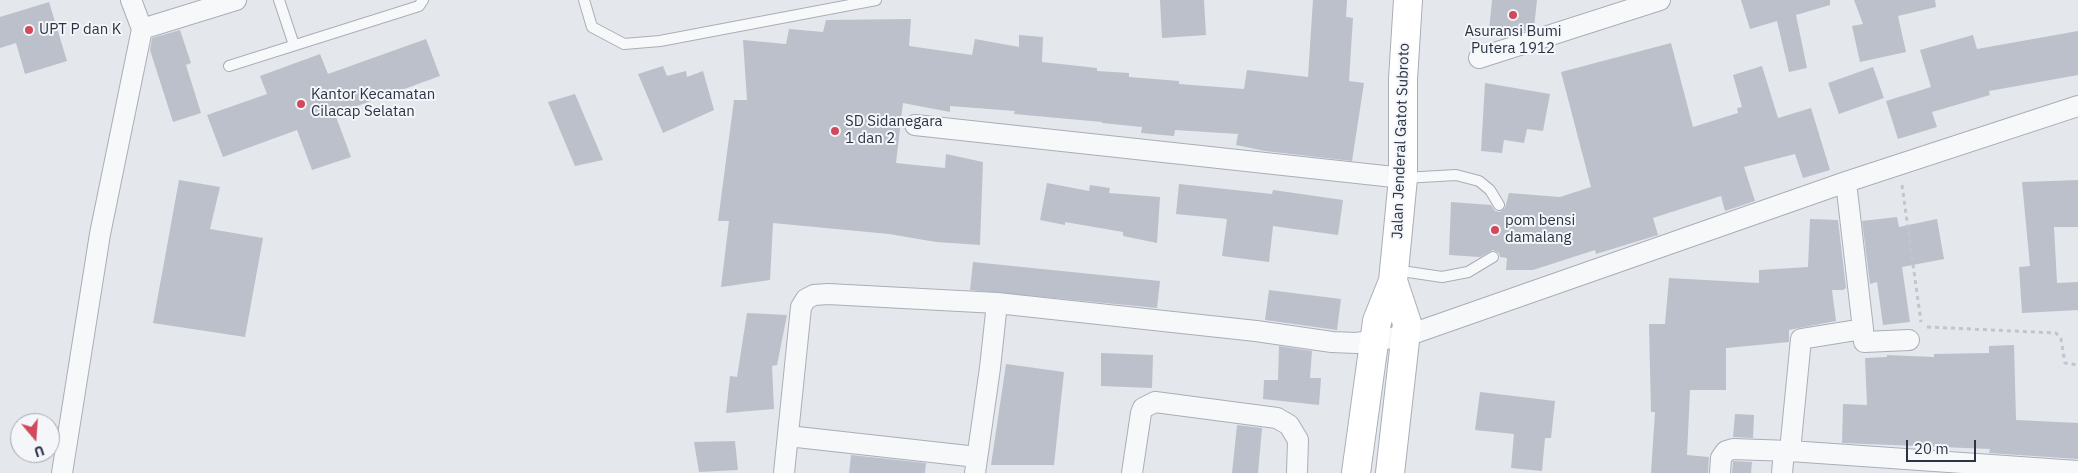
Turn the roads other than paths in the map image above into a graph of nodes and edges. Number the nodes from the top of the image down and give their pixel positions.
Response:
1 (131, 0) edge
2 (236, 0) edge
3 (279, 0) edge
4 (423, 0) edge
5 (584, 0) edge
6 (876, 0) edge
7 (1408, 0) edge
8 (1660, 0) edge
9 (142, 29) junction
10 (294, 45) junction
11 (1479, 58) dead end
12 (229, 66) dead end
13 (2078, 106) edge
14 (915, 125) dead end
15 (1403, 178) junction
16 (1846, 182) junction
17 (1499, 205) dead end
18 (1493, 257) dead end
19 (1394, 276) junction
20 (997, 303) junction
21 (1863, 330) junction
22 (1406, 336) junction
23 (1374, 339) junction
24 (1909, 340) dead end
25 (788, 436) junction
26 (1787, 451) junction
27 (976, 465) edge
28 (2078, 471) edge
29 (62, 473) edge
30 (784, 473) edge
31 (1132, 473) edge
32 (1297, 473) edge
33 (1356, 473) edge
34 (1390, 473) edge
35 (1720, 473) edge
36 (1782, 473) edge

1 - 9 street
2 - 9 street
3 - 10 lane
4 - 10 lane
5 - 6 lane
7 - 15 main road, Jalan Jenderal Gatot Subroto
8 - 11 street
9 - 29 street
10 - 12 lane
13 - 16 street
14 - 15 street
15 - 17 lane
15 - 19 main road, Jalan Jenderal Gatot Subroto
16 - 21 street
16 - 22 street
18 - 19 lane
19 - 22 main road, Jalan Jenderal Gatot Subroto
19 - 23 main road, Jalan Jenderal Gatot Subroto
20 - 23 street
20 - 25 street
20 - 27 street
21 - 24 street
21 - 26 street
22 - 23 street
22 - 34 main road, Jalan Jenderal Gatot Subroto
23 - 33 main road, Jalan Jenderal Gatot Subroto
25 - 27 street
25 - 30 street
26 - 28 street
26 - 35 street
26 - 36 street
31 - 32 street

